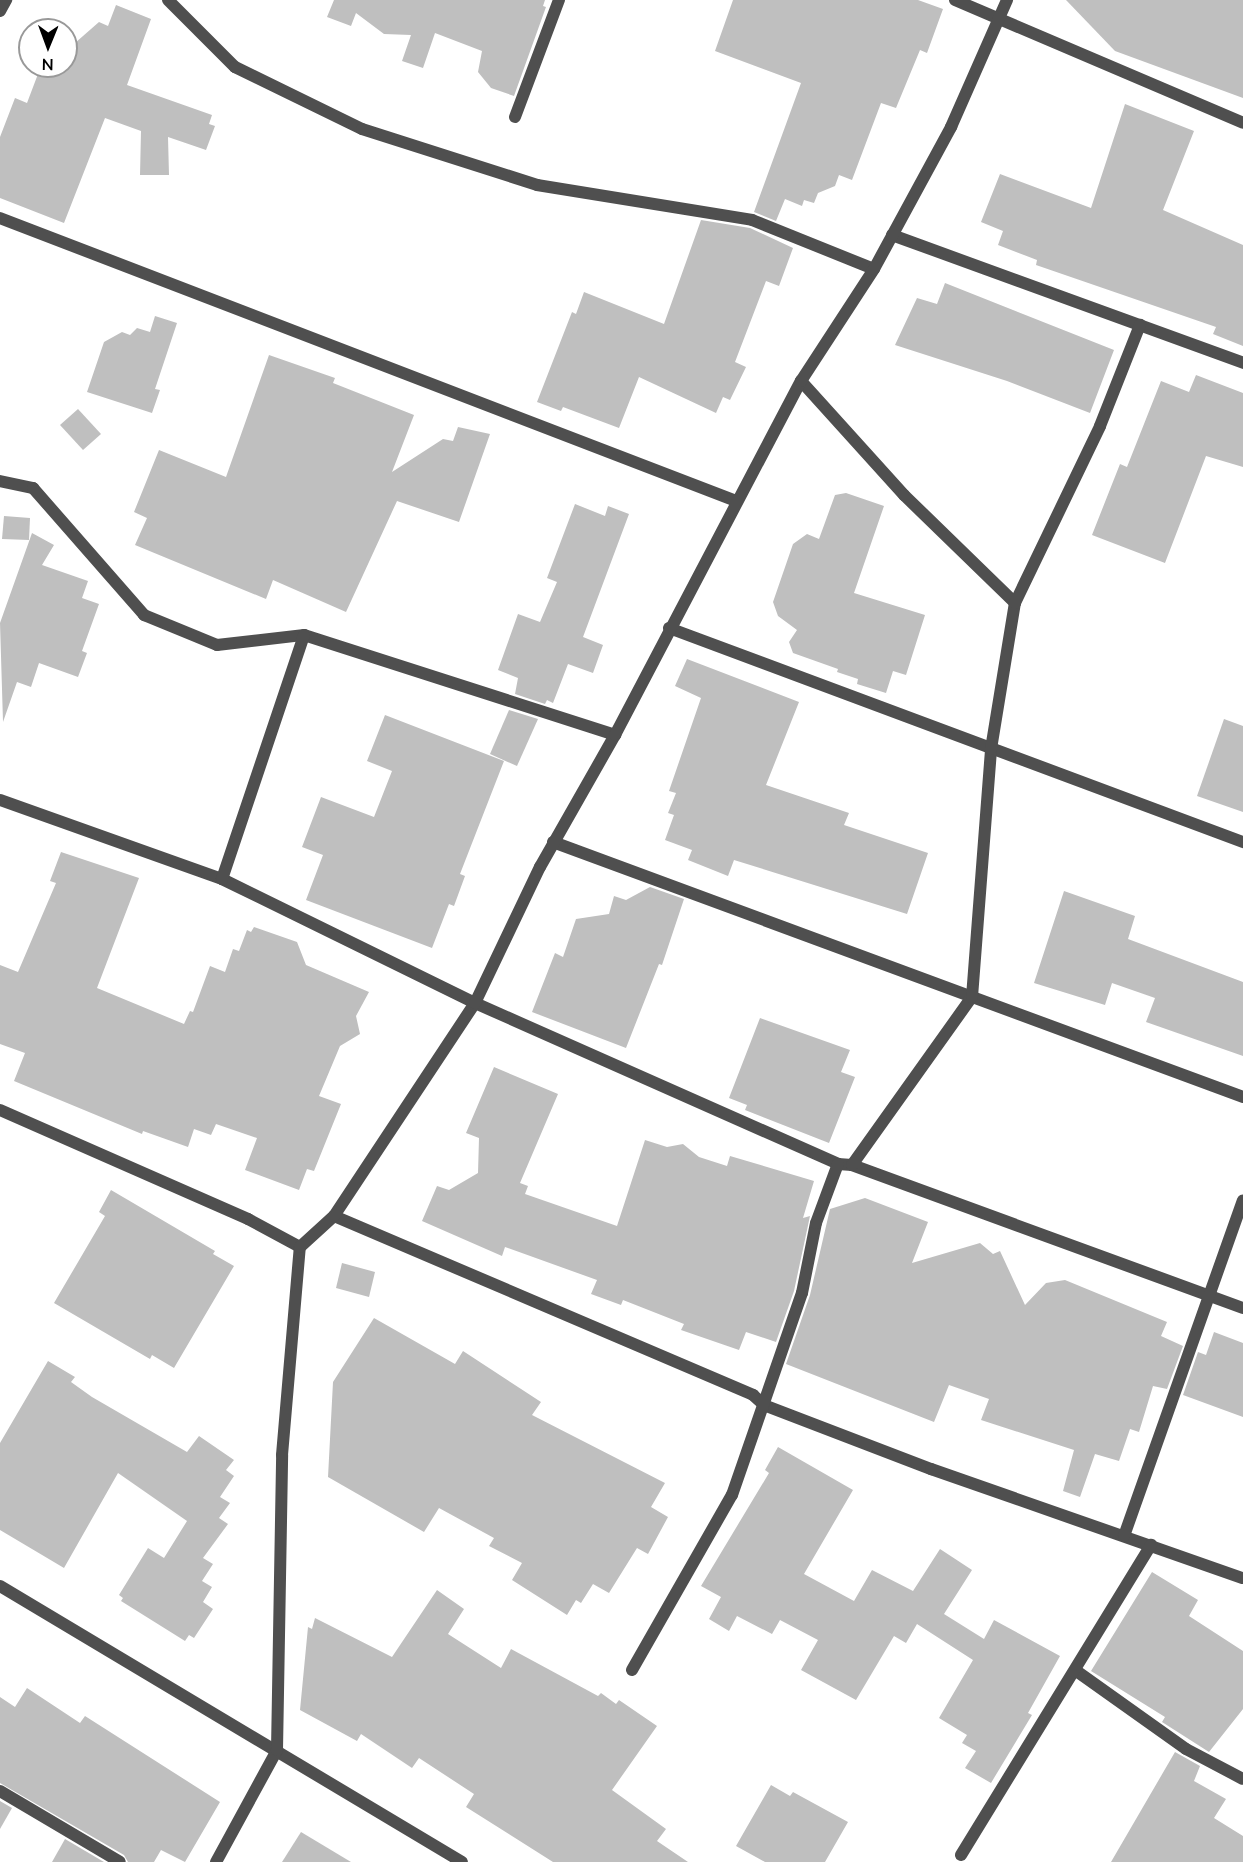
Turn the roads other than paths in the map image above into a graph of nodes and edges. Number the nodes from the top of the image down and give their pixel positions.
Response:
1 (6, 0) edge
2 (168, 0) edge
3 (559, 0) edge
4 (955, 0) edge
5 (1007, 0) edge
6 (0, 11) edge
7 (998, 17) junction
8 (515, 117) dead end
9 (1243, 123) edge
10 (0, 218) edge
11 (892, 235) junction
12 (874, 269) junction
13 (1140, 325) junction
14 (1243, 363) edge
15 (801, 381) junction
16 (0, 481) edge
17 (736, 501) junction
18 (1014, 603) junction
19 (669, 628) junction
20 (304, 635) junction
21 (615, 735) junction
22 (991, 749) junction
23 (0, 800) edge
24 (554, 842) junction
25 (1243, 842) edge
26 (222, 879) junction
27 (972, 997) junction
28 (475, 1003) junction
29 (1243, 1097) edge
30 (0, 1110) edge
31 (838, 1164) junction
32 (852, 1165) junction
33 (1243, 1200) edge
34 (334, 1215) junction
35 (300, 1247) junction
36 (1209, 1295) junction
37 (1243, 1308) edge
38 (764, 1405) junction
39 (1124, 1536) junction
40 (1151, 1545) junction
41 (1243, 1578) edge
42 (0, 1586) edge
43 (632, 1670) dead end
44 (1075, 1670) junction
45 (277, 1750) junction
46 (1243, 1779) edge
47 (0, 1791) edge
48 (961, 1855) dead end
49 (120, 1862) edge
50 (216, 1862) edge
51 (462, 1862) edge

1 - 6 street
2 - 12 street
3 - 8 street
4 - 7 street
5 - 7 street
7 - 9 street
7 - 11 street
10 - 17 street
11 - 12 street
11 - 13 street
12 - 15 street
13 - 14 street
13 - 18 street
15 - 17 street
15 - 18 street
16 - 20 street
17 - 19 street
18 - 22 street
19 - 21 street
19 - 22 street
20 - 21 street
20 - 26 street
21 - 24 street
22 - 25 street
22 - 27 street
23 - 26 street
24 - 27 street
24 - 28 street
26 - 28 street
27 - 29 street
27 - 32 street
28 - 31 street
28 - 34 street
30 - 35 street
31 - 32 street
31 - 38 street
32 - 36 street
33 - 36 street
34 - 35 street
34 - 38 street
35 - 45 street
36 - 37 street
36 - 39 street
38 - 39 street
38 - 43 street
39 - 40 street
40 - 41 street
40 - 44 street
42 - 45 street
44 - 46 street
44 - 48 street
45 - 50 street
45 - 51 street
47 - 49 street

